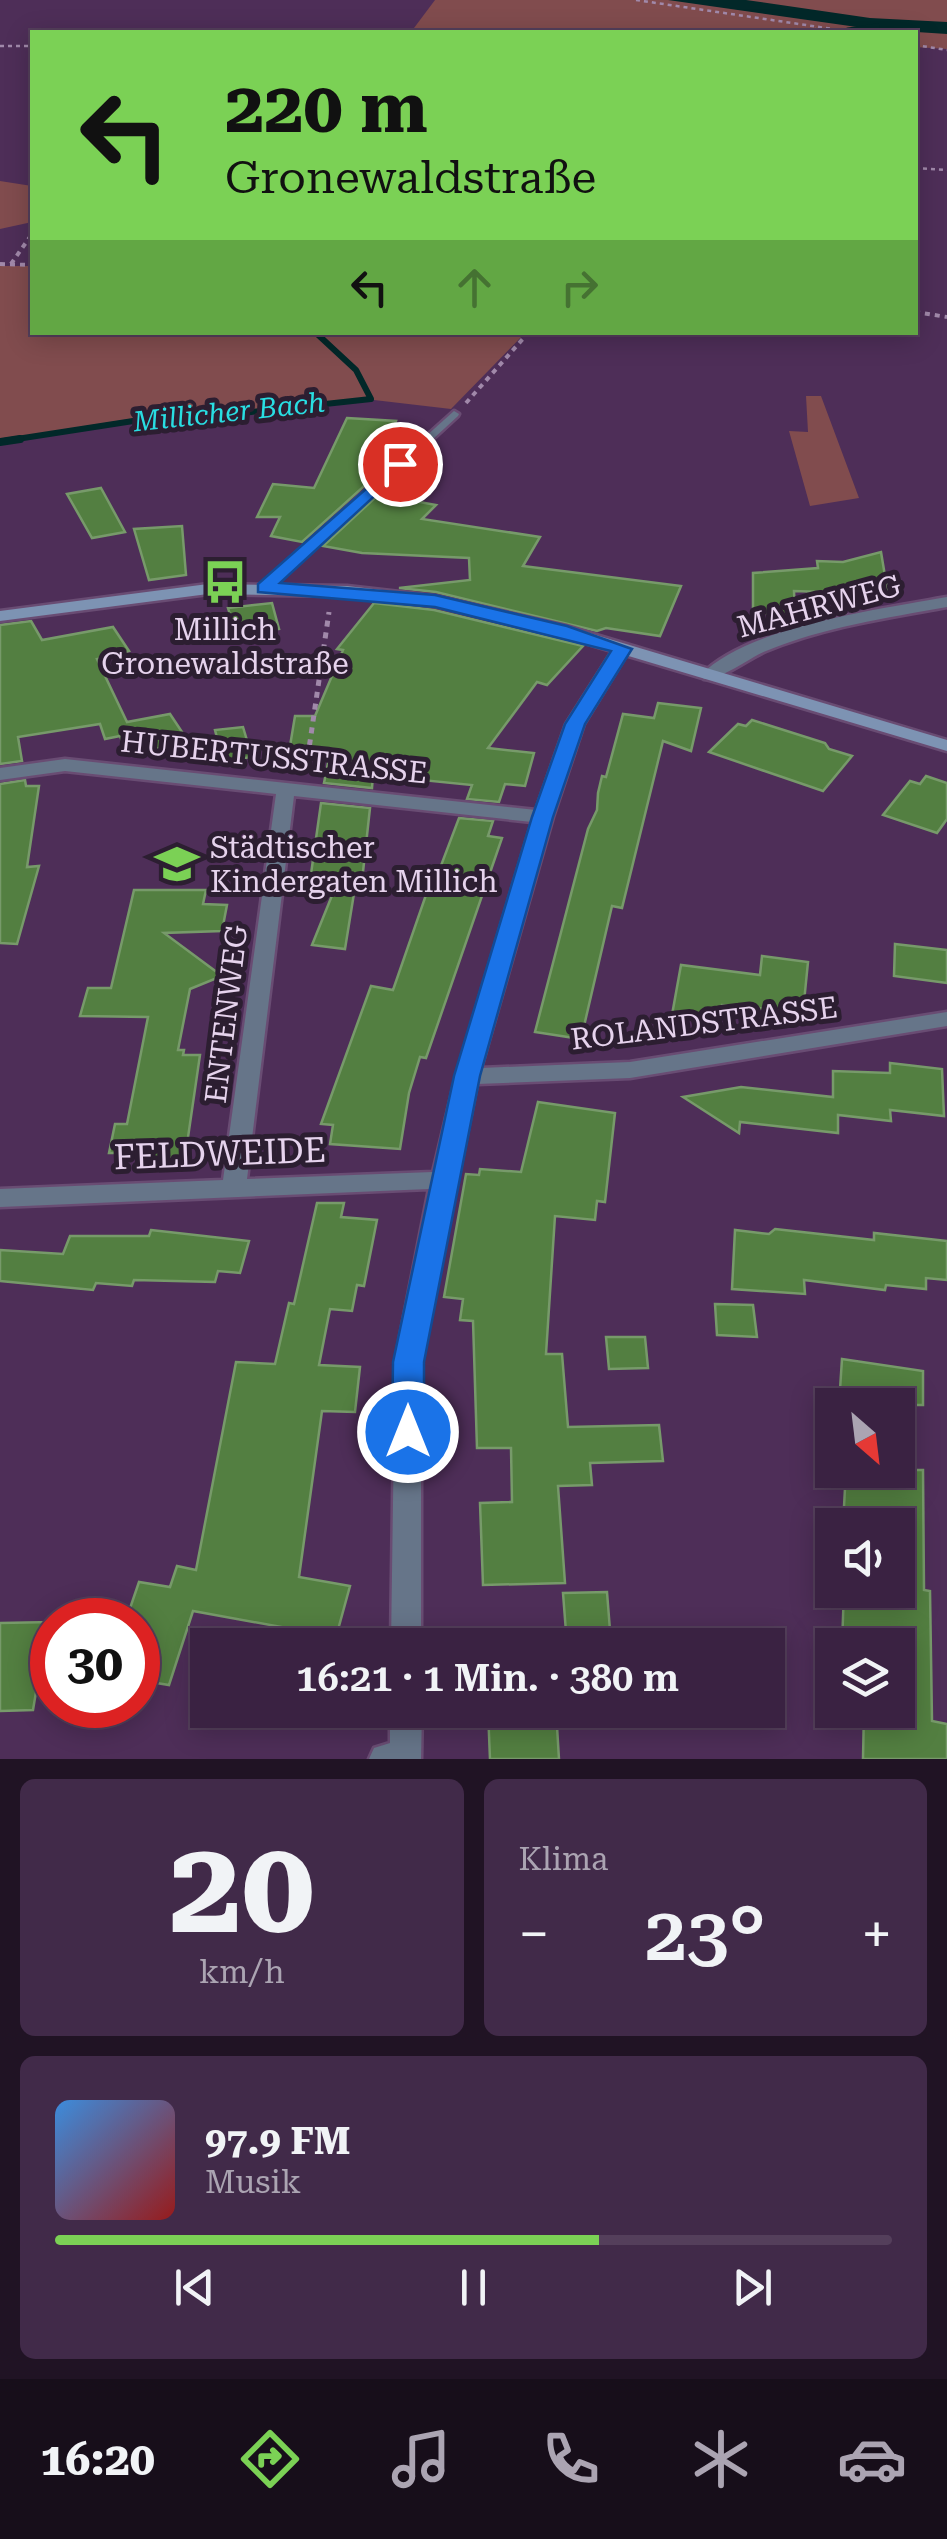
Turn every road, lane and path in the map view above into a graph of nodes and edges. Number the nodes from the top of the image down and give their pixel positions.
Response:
1 (636, 0) edge
2 (826, 27) junction
3 (809, 30) edge
4 (839, 30) edge
5 (918, 45) edge
6 (0, 46) edge
7 (30, 46) edge
8 (947, 50) edge
9 (918, 168) edge
10 (947, 170) edge
11 (30, 237) edge
12 (0, 264) edge
13 (11, 264) junction
14 (30, 264) edge
15 (918, 312) edge
16 (947, 317) edge
17 (526, 335) edge
18 (454, 414) joint
19 (264, 588) junction
20 (332, 591) junction
21 (947, 602) edge
22 (0, 616) edge
23 (622, 649) junction
24 (710, 675) junction
25 (947, 746) edge
26 (0, 774) edge
27 (295, 788) junction
28 (542, 817) junction
29 (947, 1019) edge
30 (467, 1076) junction
31 (443, 1180) junction
32 (234, 1188) junction
33 (0, 1198) edge
34 (406, 1628) edge
35 (406, 1728) edge
36 (385, 1759) edge
37 (405, 1759) edge

1 - 2 path
2 - 3 path
2 - 4 path
5 - 8 path
6 - 7 path
9 - 10 path
11 - 13 path
12 - 13 path
13 - 14 path
15 - 16 path
17 - 18 path
18 - 19 lane
19 - 20 main road
19 - 22 main road
20 - 23 main road
20 - 27 path
21 - 24 street, MAHRWEG
23 - 24 main road
23 - 28 street
24 - 25 main road
26 - 27 street, HUBERTUSSTRASSE
27 - 28 street, HUBERTUSSTRASSE
27 - 32 street, ENTENWEG
28 - 30 street
29 - 30 street, ROLANDSTRASSE
30 - 31 street
31 - 32 street, FELDWEIDE
31 - 34 street
32 - 33 street, FELDWEIDE
35 - 37 street
36 - 37 street

